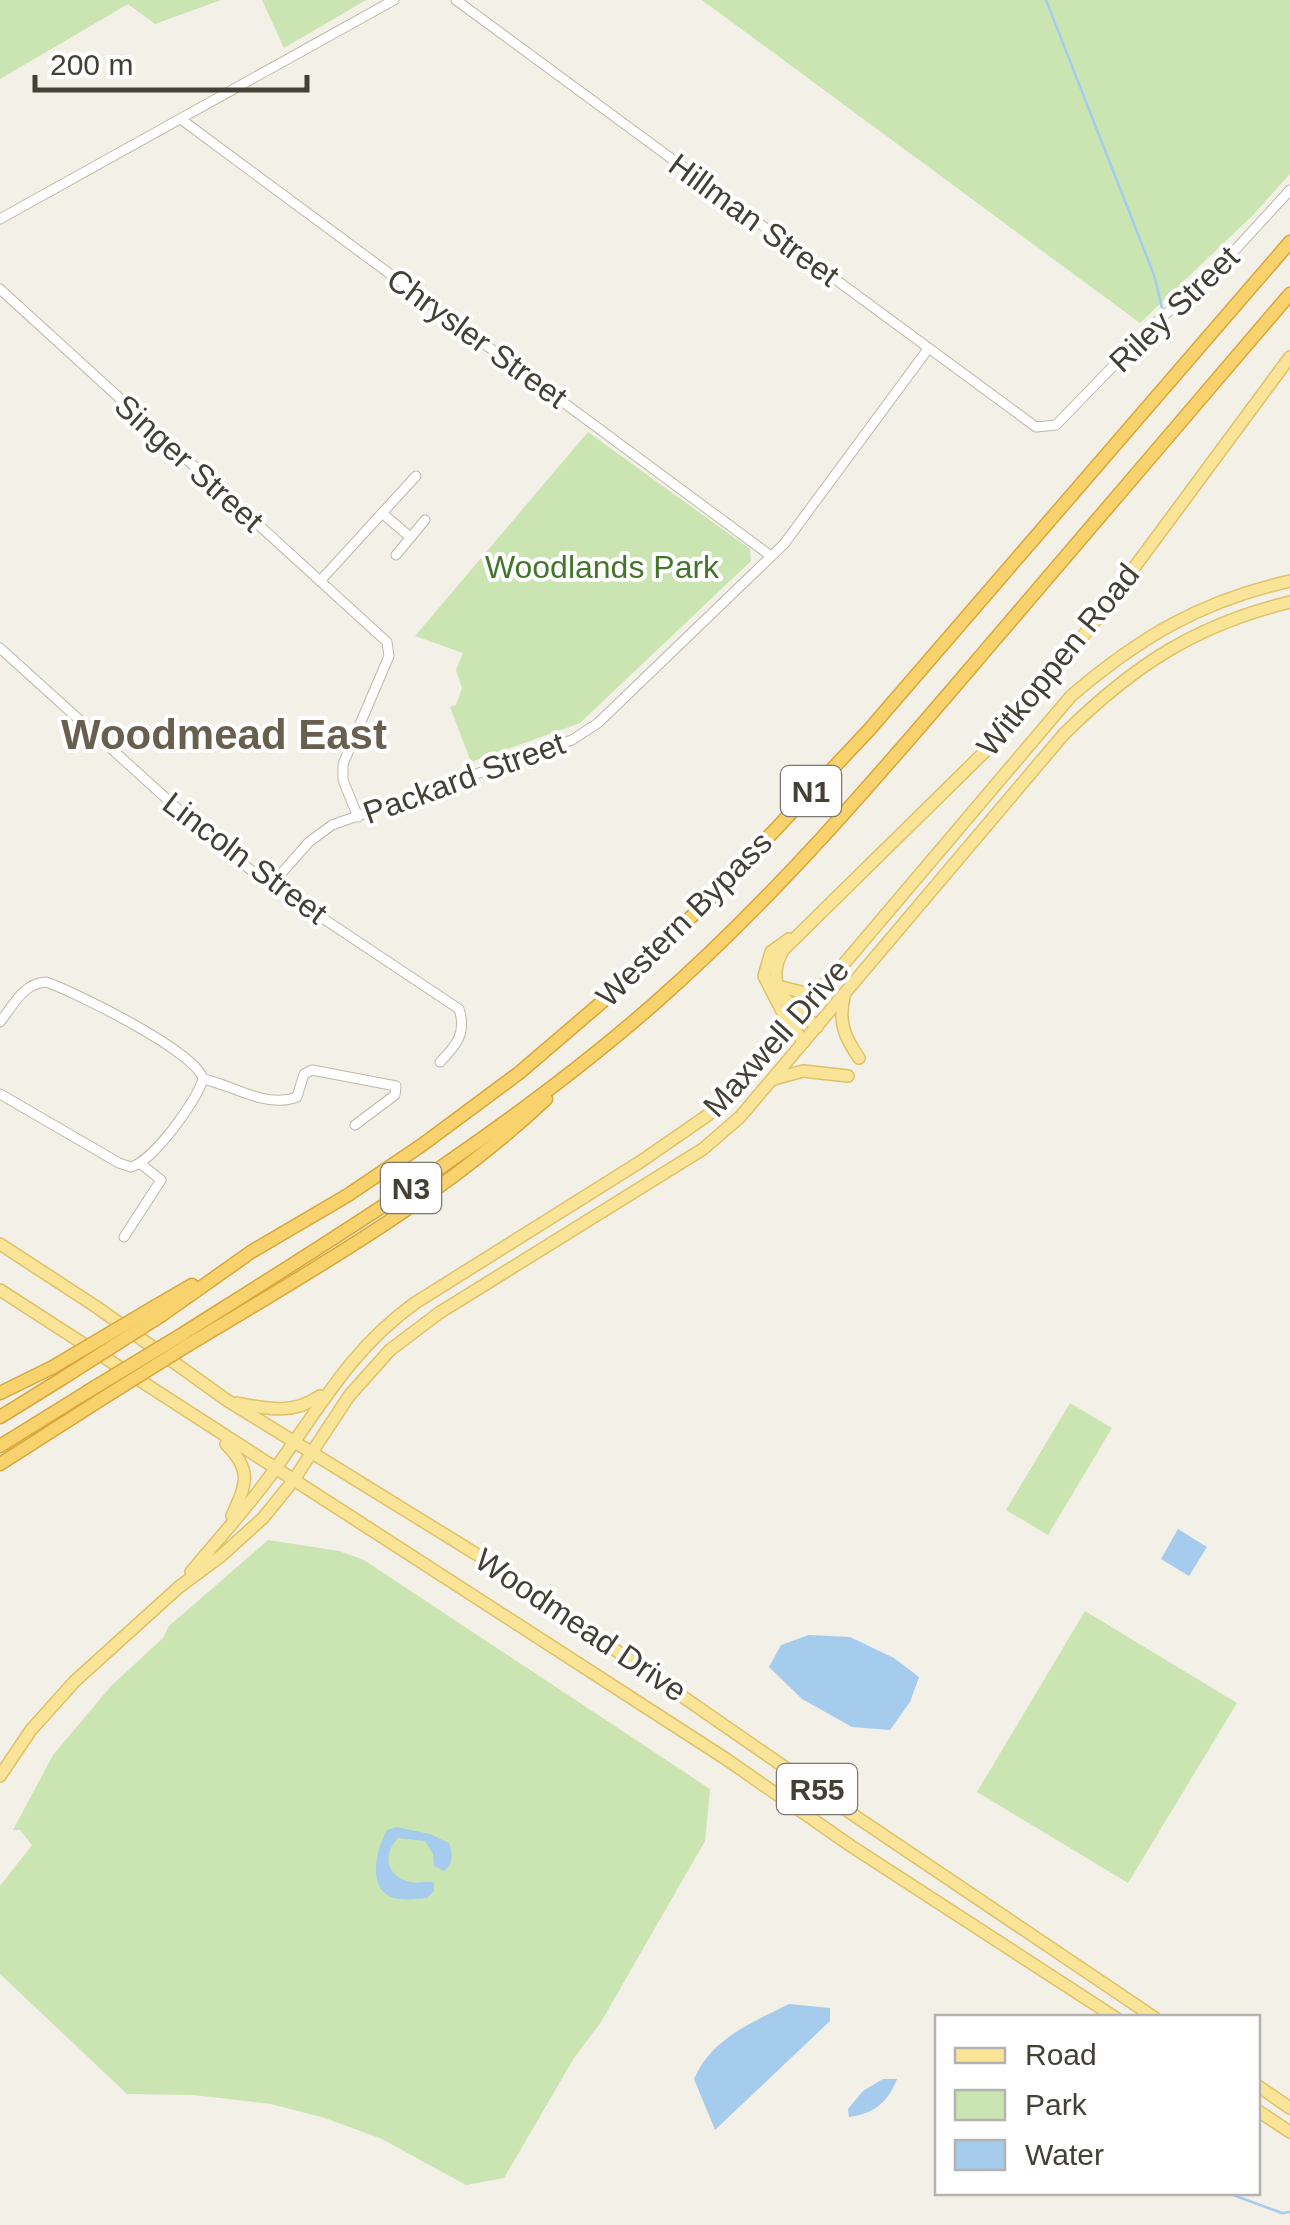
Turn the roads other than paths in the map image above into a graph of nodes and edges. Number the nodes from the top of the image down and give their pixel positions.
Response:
1 (394, 0) edge
2 (456, 0) edge
3 (182, 120) junction
4 (1290, 190) edge
5 (0, 219) edge
6 (1290, 242) edge
7 (0, 289) edge
8 (1290, 294) edge
9 (928, 349) junction
10 (1290, 357) edge
11 (1056, 425) joint
12 (416, 476) dead end
13 (382, 513) junction
14 (425, 520) dead end
15 (410, 538) junction
16 (396, 555) dead end
17 (772, 556) junction
18 (1290, 581) edge
19 (320, 582) junction
20 (1290, 602) edge
21 (0, 648) edge
22 (983, 798) junction
23 (999, 812) junction
24 (358, 817) junction
25 (271, 885) junction
26 (796, 936) junction
27 (832, 978) junction
28 (777, 986) junction
29 (845, 993) junction
30 (803, 1014) junction
31 (0, 1022) edge
32 (791, 1027) junction
33 (818, 1027) junction
34 (804, 1042) junction
35 (592, 1056) joint
36 (859, 1058) dead end
37 (440, 1062) dead end
38 (848, 1076) dead end
39 (204, 1079) junction
40 (773, 1079) junction
41 (0, 1094) edge
42 (355, 1125) dead end
43 (138, 1165) junction
44 (124, 1237) dead end
45 (0, 1244) edge
46 (0, 1290) edge
47 (58, 1372) junction
48 (337, 1376) junction
49 (0, 1393) edge
50 (92, 1397) junction
51 (228, 1401) junction
52 (0, 1417) edge
53 (208, 1426) junction
54 (294, 1440) junction
55 (0, 1446) edge
56 (313, 1452) junction
57 (0, 1464) edge
58 (276, 1469) junction
59 (293, 1481) junction
60 (226, 1529) junction
61 (179, 1587) junction
62 (0, 1776) edge
63 (1111, 2015) edge
64 (1151, 2015) edge
65 (1260, 2087) edge
66 (1290, 2108) edge
67 (1260, 2111) edge
68 (1290, 2132) edge

1 - 3 street
2 - 9 street, Hillman Street
3 - 5 street
3 - 17 street, Chrysler Street
4 - 11 street, Riley Street
6 - 47 highway, Western Bypass / N1, bridge
7 - 19 street, Singer Street
8 - 35 highway, Western Bypass / N1
9 - 11 street, Hillman Street
9 - 17 street, Packard Street
10 - 26 main road, Witkoppen Road
12 - 13 street
13 - 15 street
13 - 19 street
14 - 15 street
15 - 16 street
17 - 24 street, Packard Street
18 - 22 main road, Maxwell Drive
19 - 24 street, Singer Street
20 - 23 main road, Maxwell Drive
21 - 25 street, Lincoln Street
22 - 23 main road
22 - 27 main road, Maxwell Drive
23 - 29 main road, Maxwell Drive
24 - 25 street, Packard Street
25 - 37 street, Lincoln Street
26 - 28 main road, Witkoppen Road
26 - 32 main road, Witkoppen Road
27 - 28 main road
27 - 30 main road, Maxwell Drive
28 - 30 main road
29 - 33 main road, Maxwell Drive
29 - 36 main road
30 - 32 main road, Maxwell Drive
30 - 33 main road
31 - 39 street
32 - 34 main road, Witkoppen Road
32 - 48 main road, Maxwell Drive
33 - 34 main road, Maxwell Drive
34 - 40 main road, Maxwell Drive
35 - 50 highway, Western Bypass / N3, bridge
38 - 40 main road
39 - 42 street
39 - 43 street
40 - 56 main road, Maxwell Drive
41 - 43 street
43 - 44 street
45 - 51 main road, Woodmead Drive / R55
46 - 53 main road, Woodmead Drive / R55
47 - 49 highway
47 - 52 highway, Western Bypass
48 - 51 main road
48 - 54 main road, Maxwell Drive
50 - 55 highway, Western Bypass / N3
50 - 57 highway
51 - 54 main road, Woodmead Drive / R55
53 - 58 main road, Woodmead Drive / R55
53 - 60 main road
54 - 56 main road, Woodmead Drive / R55
54 - 58 main road, Maxwell Drive
56 - 59 main road, Maxwell Drive
56 - 64 main road, Woodmead Drive / R55
58 - 59 main road, Woodmead Drive / R55
58 - 60 main road, Maxwell Drive
59 - 61 main road, Maxwell Drive
59 - 63 main road, Woodmead Drive / R55
60 - 61 main road, Maxwell Drive
61 - 62 main road, Maxwell Drive
65 - 66 main road
67 - 68 main road

